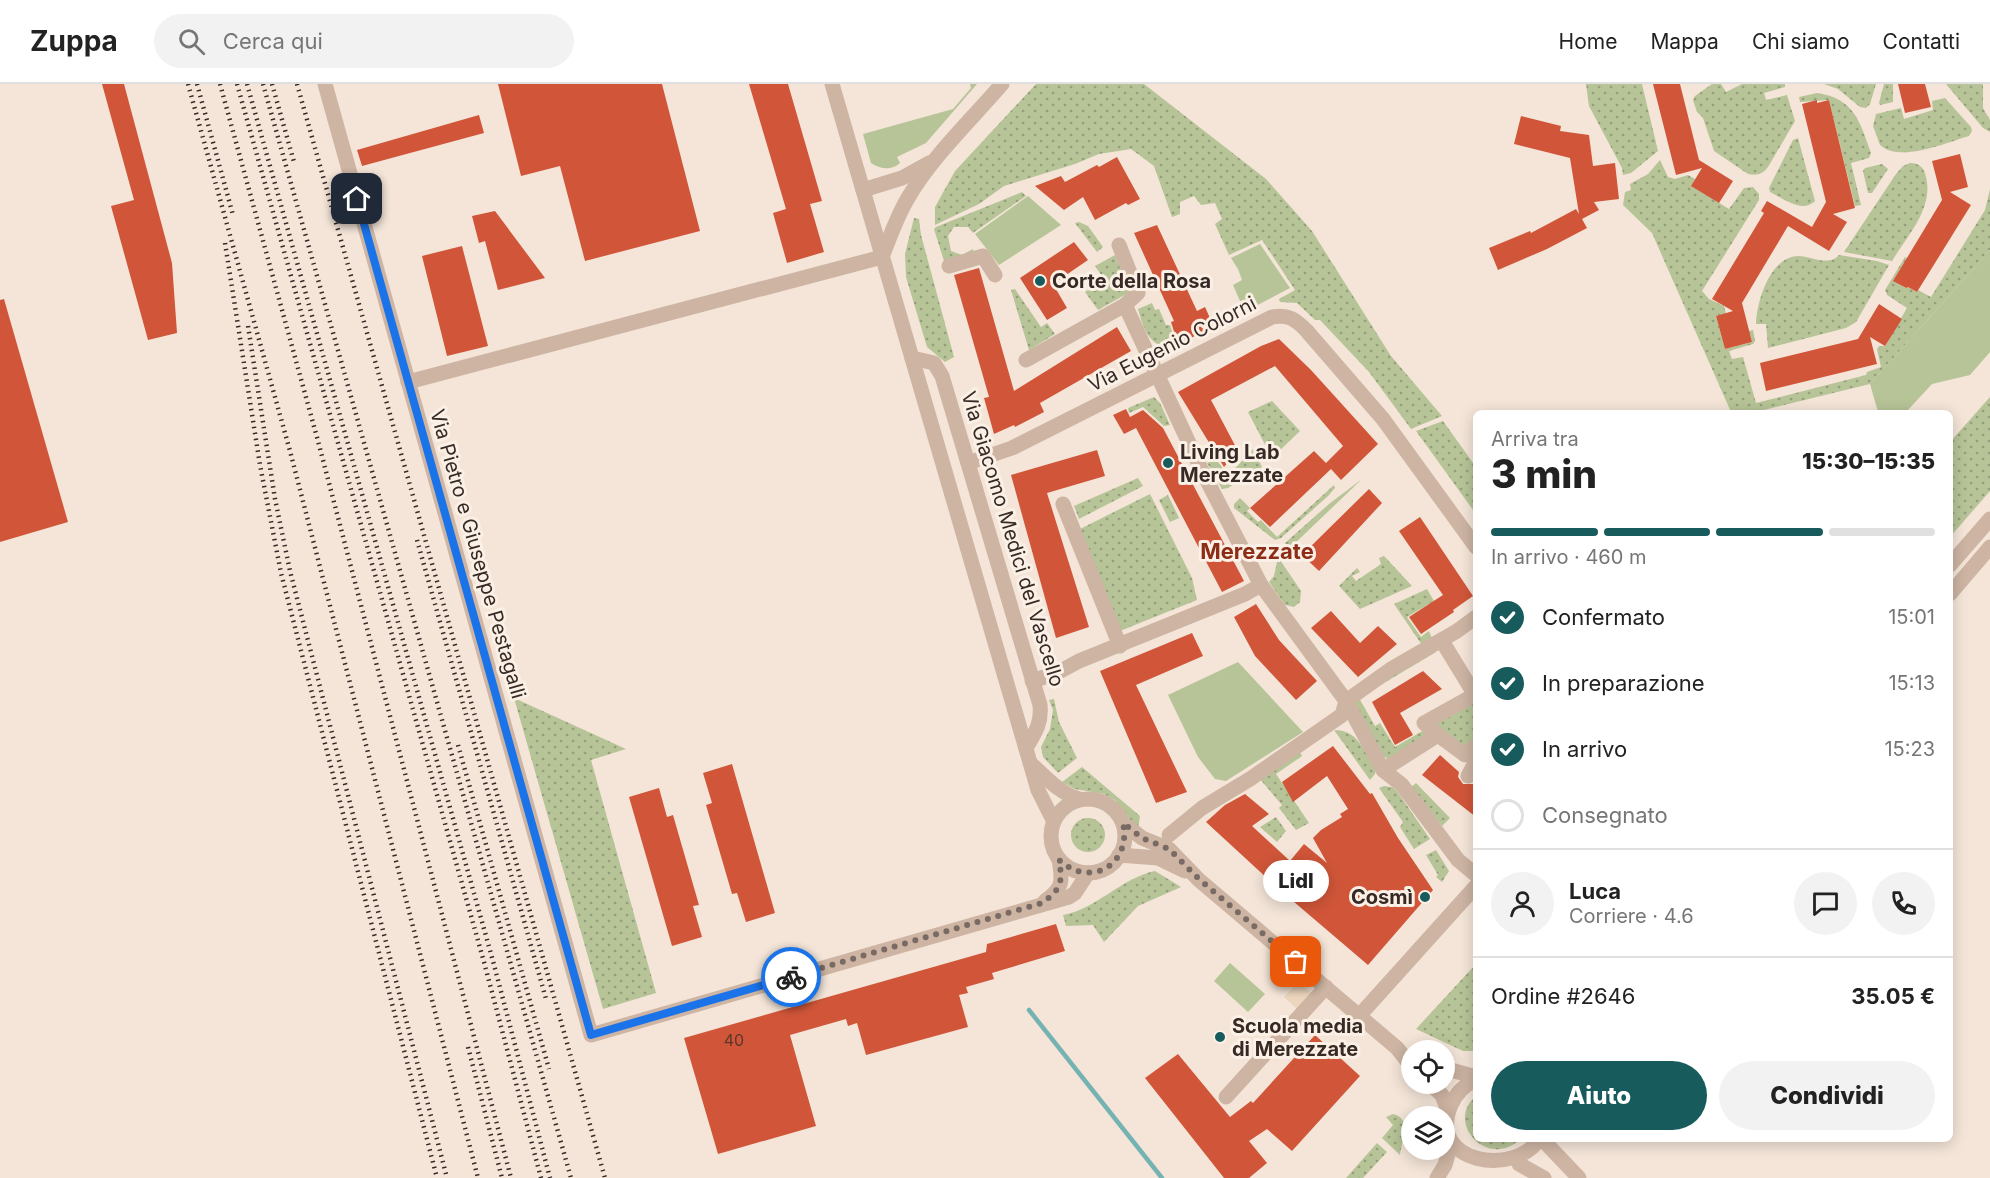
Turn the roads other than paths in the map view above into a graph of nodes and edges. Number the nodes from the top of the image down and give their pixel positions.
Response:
1 (325, 84) edge
2 (832, 84) edge
3 (1002, 84) edge
4 (937, 158) junction
5 (863, 190) junction
6 (1119, 245) dead end
7 (882, 257) junction
8 (949, 266) dead end
9 (995, 275) dead end
10 (1125, 305) junction
11 (912, 358) junction
12 (1026, 360) dead end
13 (1158, 374) junction
14 (408, 382) junction
15 (968, 463) junction
16 (1063, 504) dead end
17 (1990, 519) edge
18 (1473, 543) edge
19 (1990, 547) edge
20 (1953, 562) edge
21 (1261, 585) junction
22 (1953, 590) edge
23 (1473, 619) edge
24 (1442, 640) junction
25 (1120, 646) junction
26 (1032, 681) junction
27 (1473, 691) edge
28 (1473, 695) edge
29 (1346, 701) junction
30 (1438, 735) junction
31 (1028, 755) junction
32 (1473, 756) edge
33 (1383, 770) junction
34 (1468, 776) dead end
35 (1079, 799) junction
36 (1053, 820) junction
37 (1123, 823) junction
38 (1169, 835) dead end
39 (1119, 855) junction
40 (1059, 860) junction
41 (1473, 872) edge
42 (1088, 873) junction
43 (1199, 879) junction
44 (1473, 889) edge
45 (1042, 903) junction
46 (1326, 987) junction
47 (1359, 1016) junction
48 (1397, 1048) junction
49 (1401, 1050) edge
50 (1401, 1053) edge
51 (1455, 1071) edge
52 (1473, 1077) edge
53 (1473, 1081) edge
54 (1226, 1097) dead end
55 (1451, 1106) edge
56 (1538, 1142) edge
57 (1544, 1142) edge
58 (1455, 1150) edge
59 (1446, 1160) edge
60 (1519, 1164) junction
61 (1437, 1178) edge
62 (1544, 1178) edge
63 (1579, 1178) edge

1 - 14 street, Via Pietro e Giuseppe Pestagalli
2 - 5 street
3 - 4 street
4 - 5 street
4 - 7 street
5 - 7 street
6 - 10 street
7 - 11 street
7 - 14 street
8 - 9 street
10 - 12 street
10 - 13 street
11 - 15 street, Via Giacomo Medici del Vascello
11 - 31 street
13 - 15 street, Via Eugenio Colorni
13 - 18 street, Via Eugenio Colorni
13 - 21 street
14 - 45 street, Via Pietro e Giuseppe Pestagalli
15 - 26 street, Via Giacomo Medici del Vascello
16 - 25 street
17 - 20 street
19 - 22 street
21 - 25 street
21 - 29 street
23 - 24 street
24 - 27 street
24 - 29 street
25 - 26 street
26 - 31 street, Via Giacomo Medici del Vascello
28 - 30 street
29 - 33 street
29 - 38 street
30 - 32 street
30 - 33 street
31 - 35 street
31 - 36 street
32 - 34 street
33 - 41 street
35 - 36 street
35 - 37 street
36 - 40 street
37 - 39 street
37 - 43 street
39 - 42 street
39 - 43 street
40 - 42 street
40 - 45 street
42 - 45 street
43 - 46 street
44 - 47 street
46 - 47 street
46 - 54 street
47 - 48 street
48 - 49 street
48 - 50 street
51 - 52 street
53 - 55 street
56 - 60 street
57 - 63 street
58 - 60 street
59 - 61 street
60 - 62 street

